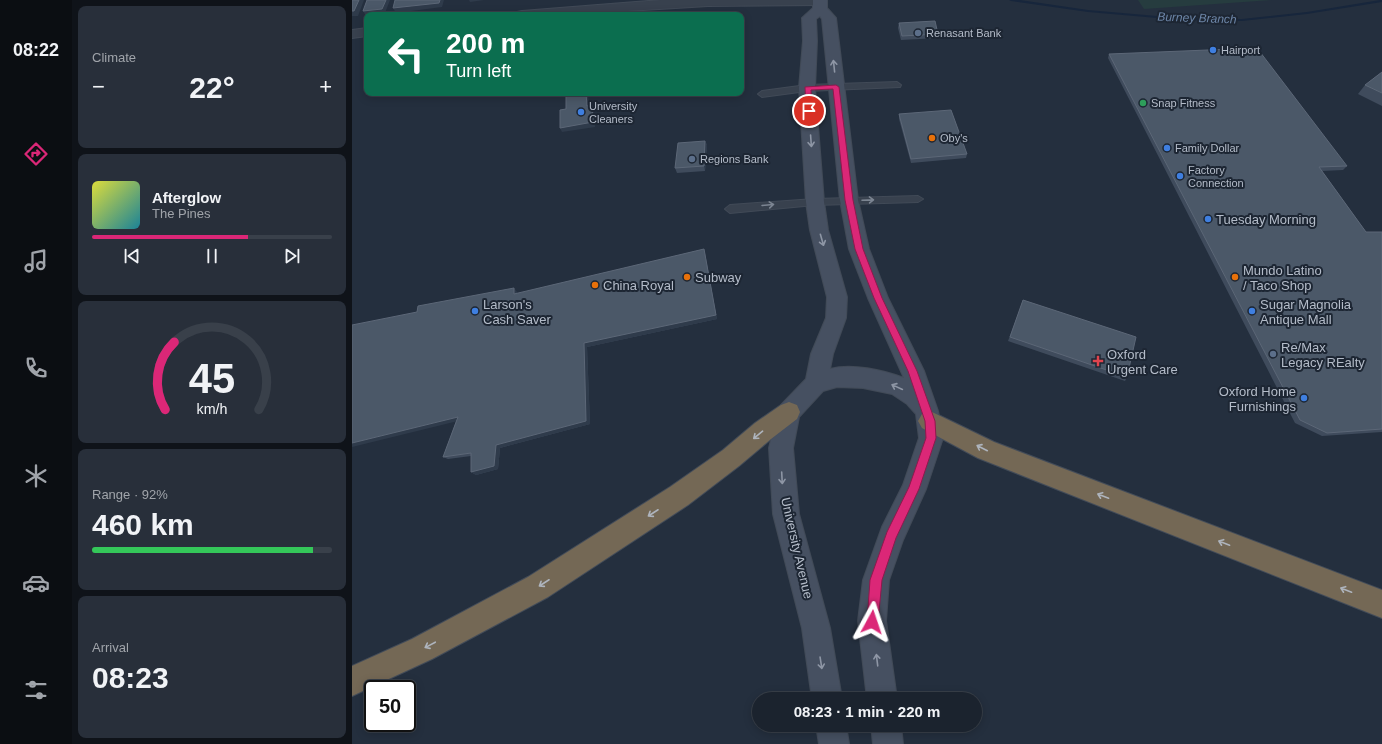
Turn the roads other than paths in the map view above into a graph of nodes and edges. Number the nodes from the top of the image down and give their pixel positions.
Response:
1 (820, 4) edge
2 (549, 12) edge
3 (364, 32) edge
4 (352, 34) edge
5 (896, 84) dead end
6 (836, 87) junction
7 (808, 88) junction
8 (762, 94) dead end
9 (918, 198) dead end
10 (849, 200) junction
11 (815, 202) junction
12 (730, 208) dead end
13 (816, 383) junction
14 (789, 412) junction
15 (929, 416) junction
16 (1382, 604) edge
17 (352, 681) edge
18 (826, 692) edge
19 (881, 692) edge
20 (832, 732) edge
21 (887, 732) edge
22 (834, 744) edge
23 (888, 744) edge

1 - 2 street
6 -> 1 main road
1 - 7 main road
3 - 4 street
5 - 6 lane
6 - 7 lane
6 - 10 main road
7 - 8 lane
7 -> 11 main road
10 -> 9 lane
10 - 11 lane
10 - 15 main road
12 -> 11 lane
11 -> 13 main road
13 - 14 main road
15 -> 13 main road
14 -> 17 highway
14 -> 18 main road, University Avenue
16 -> 15 highway
19 -> 15 main road
20 - 22 main road
21 - 23 main road

